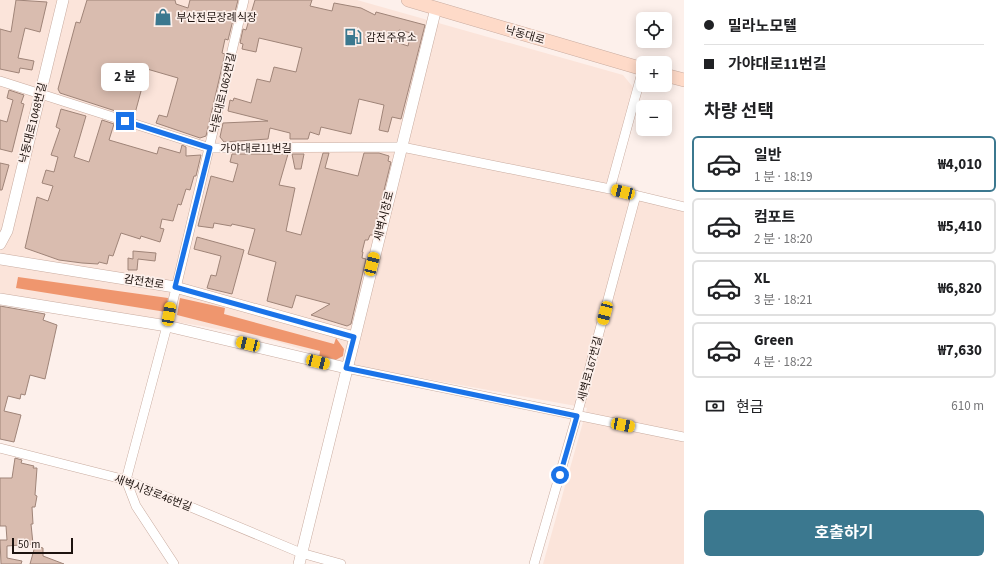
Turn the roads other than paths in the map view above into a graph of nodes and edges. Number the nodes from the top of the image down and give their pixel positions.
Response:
1 (63, 0) edge
2 (244, 0) edge
3 (408, 0) edge
4 (436, 8) junction
5 (636, 67) edge
6 (672, 77) edge
7 (684, 80) edge
8 (0, 81) edge
9 (637, 92) edge
10 (40, 94) junction
11 (402, 147) junction
12 (210, 148) junction
13 (610, 189) junction
14 (636, 196) junction
15 (684, 207) edge
16 (0, 244) edge
17 (0, 259) edge
18 (175, 287) junction
19 (0, 299) edge
20 (167, 326) junction
21 (354, 337) junction
22 (346, 368) junction
23 (577, 416) junction
24 (684, 437) edge
25 (0, 448) edge
26 (126, 480) junction
27 (301, 553) junction
28 (174, 564) edge
29 (298, 564) edge
30 (341, 564) edge
31 (534, 564) edge

1 - 10 street, 낙동대로1048번길
2 - 12 street, 낙동대로1062번길
3 - 4 main road, 낙동대로
4 - 5 main road, 낙동대로
4 - 11 street, 새벽시장로
6 - 7 main road
8 - 10 street, 가야대로11번길
9 - 13 street
10 - 12 street, 가야대로11번길
10 - 16 street, 낙동대로1048번길
11 - 12 street, 가야대로11번길
11 - 13 street, 가야대로11번길
11 - 21 street, 새벽시장로
12 - 18 street, 낙동대로1062번길
13 - 14 street, 가야대로11번길
14 - 15 street, 가야대로11번길
14 - 23 street, 새벽로167번길
17 - 18 street, 감전천로
18 - 20 street, 낙동대로1062번길
18 - 21 street, 감전천로
19 - 20 street
20 - 22 street
20 - 26 street, 낙동대로1062번길
21 - 22 street, 새벽시장로
22 - 23 street
22 - 27 street, 새벽시장로
23 - 24 street
23 - 31 street, 새벽로167번길
25 - 26 street, 새벽시장로46번길
26 - 27 street, 새벽시장로46번길
26 - 28 street
27 - 29 street, 새벽시장로
27 - 30 street, 새벽시장로46번길

